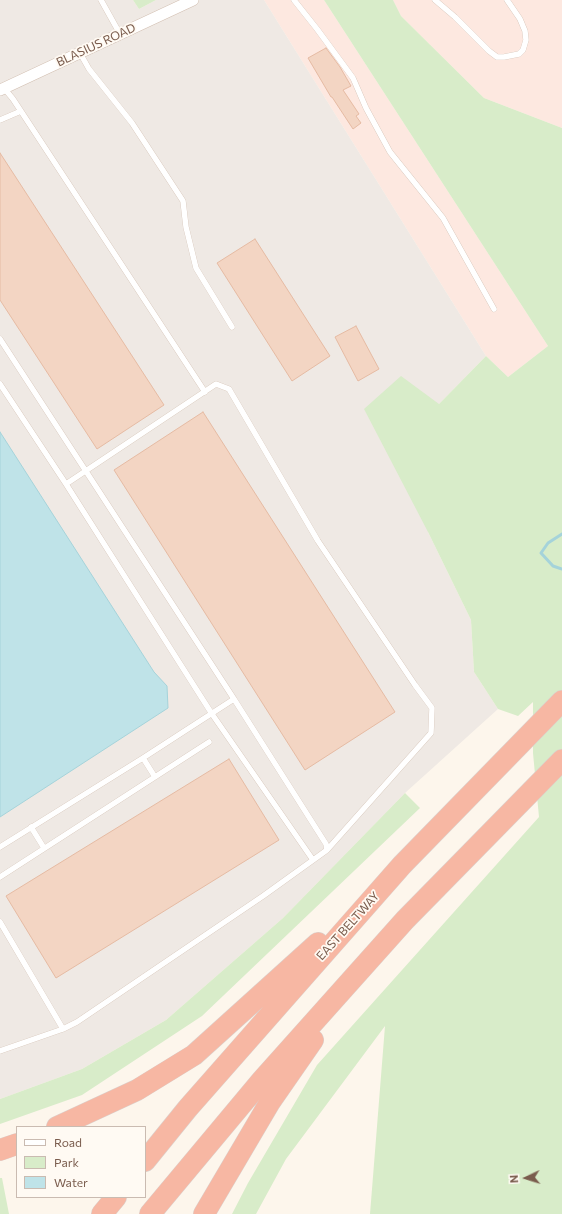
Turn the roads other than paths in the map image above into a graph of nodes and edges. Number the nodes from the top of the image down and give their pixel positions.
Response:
1 (101, 0) edge
2 (193, 0) edge
3 (294, 0) edge
4 (435, 0) edge
5 (507, 0) edge
6 (120, 34) junction
7 (80, 53) junction
8 (2, 89) edge
9 (21, 111) junction
10 (0, 120) edge
11 (494, 310) dead end
12 (232, 327) dead end
13 (0, 339) edge
14 (0, 384) edge
15 (205, 392) junction
16 (86, 470) junction
17 (66, 484) junction
18 (234, 699) junction
19 (562, 701) edge
20 (212, 714) junction
21 (209, 742) dead end
22 (143, 758) junction
23 (562, 760) edge
24 (155, 777) junction
25 (31, 827) junction
26 (0, 847) edge
27 (44, 848) junction
28 (327, 850) junction
29 (313, 860) junction
30 (402, 865) junction
31 (0, 877) edge
32 (0, 922) edge
33 (363, 967) junction
34 (63, 1029) junction
35 (0, 1051) edge
36 (59, 1126) edge
37 (16, 1144) edge
38 (0, 1150) edge
39 (146, 1160) edge
40 (115, 1198) edge
41 (102, 1214) edge
42 (150, 1214) edge
43 (204, 1214) edge

1 - 6 lane
2 - 6 street, BLASIUS ROAD
3 - 11 lane
4 - 5 lane
6 - 7 street, BLASIUS ROAD
7 - 8 street, BLASIUS ROAD
7 - 12 lane
8 - 9 lane
9 - 10 lane
9 - 15 lane
13 - 16 lane
14 - 17 lane
15 - 16 lane
15 - 28 lane
16 - 17 lane
16 - 18 lane
17 - 20 lane
18 - 20 lane
18 - 28 lane
19 - 30 highway, EAST BELTWAY
20 - 22 lane
20 - 29 lane
21 - 24 lane
22 - 24 lane
22 - 25 lane
23 - 33 highway
24 - 27 lane
25 - 26 lane
25 - 27 lane
27 - 31 lane
28 - 29 lane
29 - 34 lane
30 - 36 highway
30 - 39 highway, EAST BELTWAY
32 - 34 lane
33 - 42 highway
33 - 43 highway
34 - 35 lane
37 - 38 highway
40 - 41 highway

